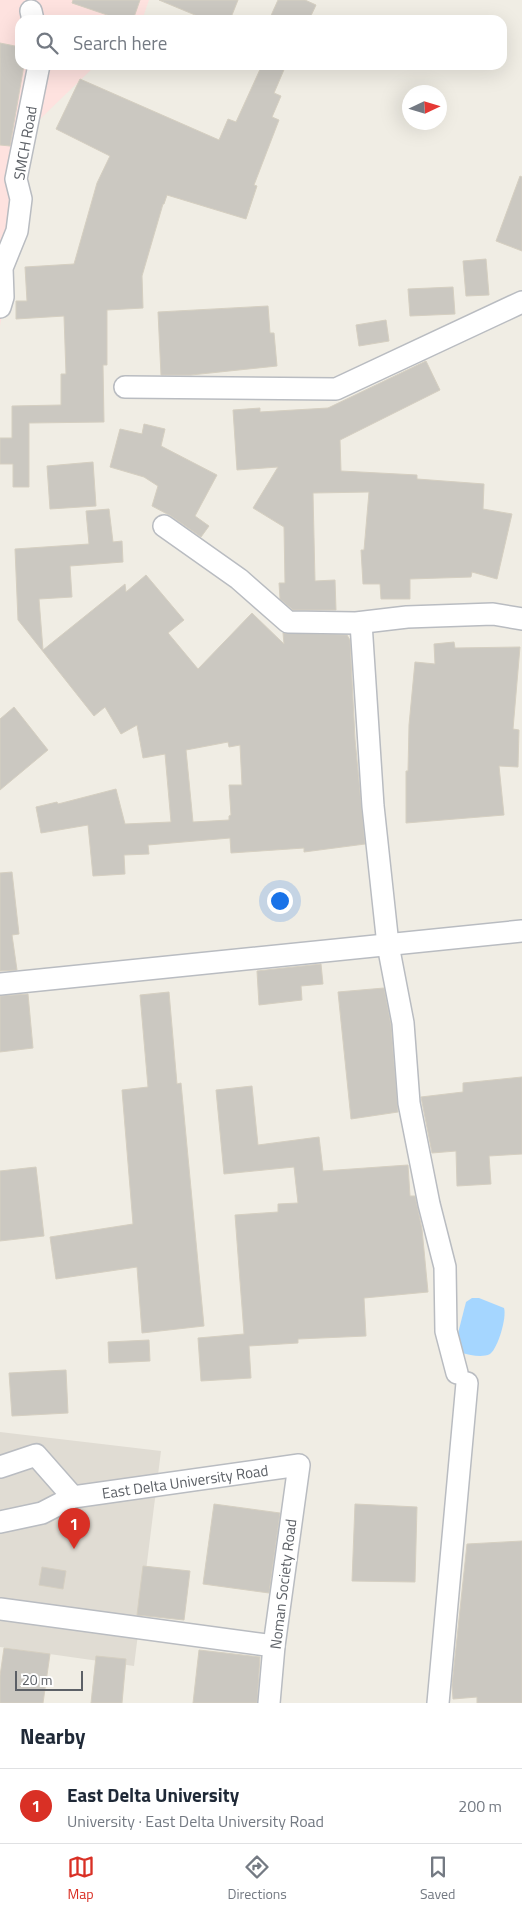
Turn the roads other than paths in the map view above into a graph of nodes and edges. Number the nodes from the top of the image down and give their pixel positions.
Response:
1 (38, 70) edge
2 (522, 302) edge
3 (0, 307) edge
4 (125, 388) dead end
5 (164, 526) dead end
6 (522, 619) edge
7 (362, 623) junction
8 (522, 932) edge
9 (388, 945) junction
10 (0, 984) edge
11 (299, 1465) joint
12 (0, 1466) edge
13 (73, 1497) junction
14 (0, 1522) edge
15 (0, 1609) edge
16 (274, 1646) junction
17 (270, 1703) edge
18 (438, 1703) edge

1 - 3 street, SMCH Road
2 - 4 street
5 - 7 street
6 - 7 street
7 - 9 street
8 - 9 street
9 - 10 street
9 - 18 street
11 - 13 street, East Delta University Road
11 - 16 street, Noman Society Road
12 - 13 street
13 - 14 street, East Delta University Road
15 - 16 street
16 - 17 street, Noman Society Road

